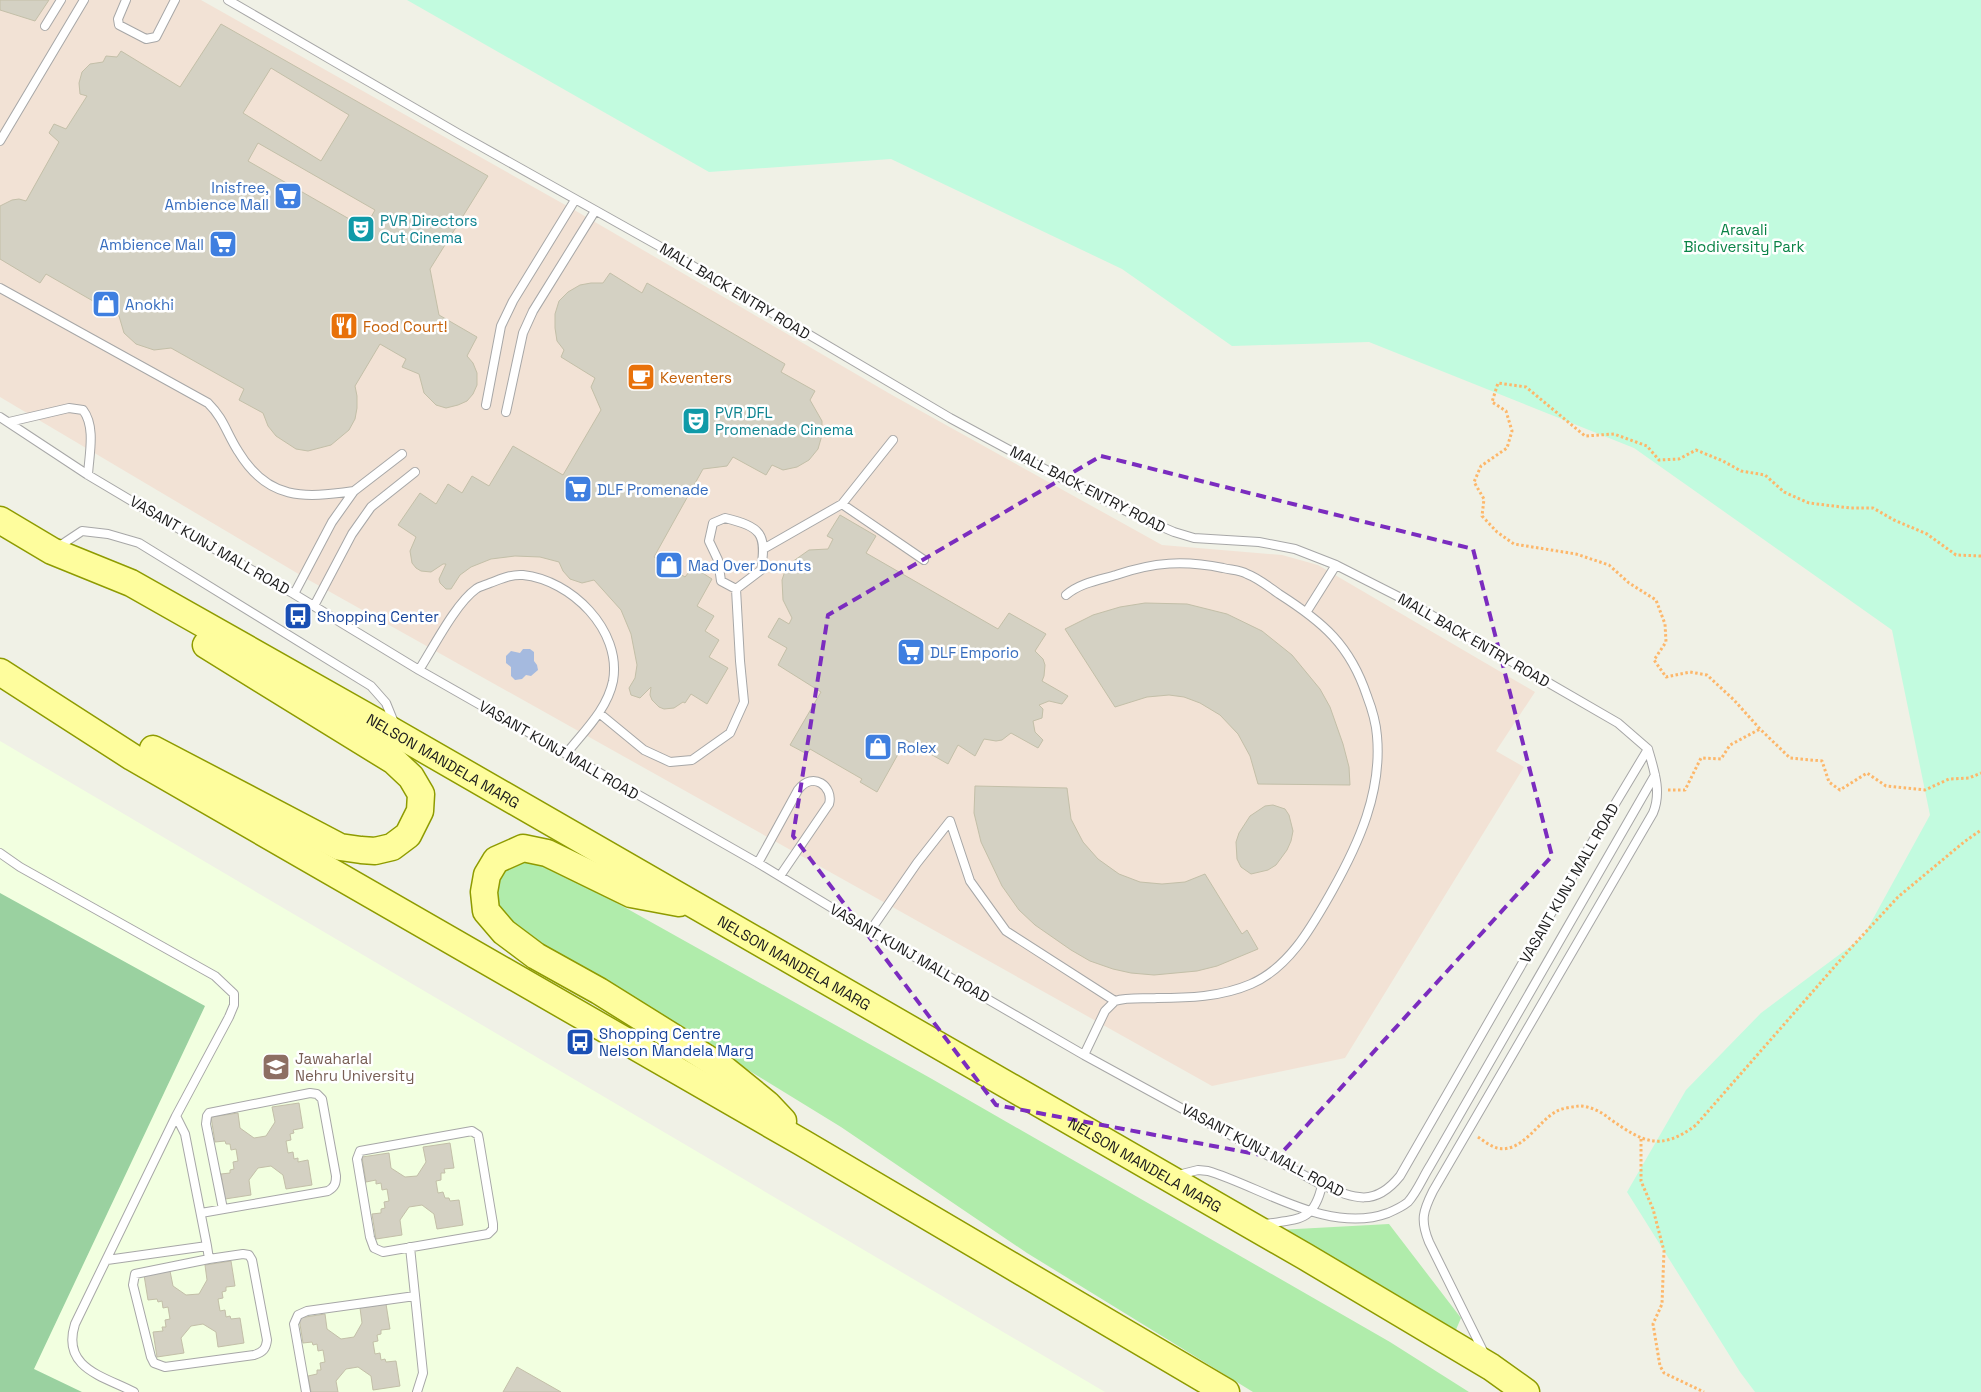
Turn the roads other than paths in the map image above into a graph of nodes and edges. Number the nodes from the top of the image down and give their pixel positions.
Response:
1 (61, 0) edge
2 (84, 0) edge
3 (126, 0) edge
4 (175, 0) edge
5 (228, 0) edge
6 (45, 26) dead end
7 (0, 141) edge
8 (575, 200) junction
9 (595, 211) junction
10 (0, 288) edge
11 (486, 405) dead end
12 (506, 412) dead end
13 (0, 417) edge
14 (9, 422) junction
15 (893, 440) dead end
16 (402, 454) dead end
17 (415, 472) dead end
18 (88, 475) junction
19 (354, 491) junction
20 (842, 504) junction
21 (0, 520) edge
22 (765, 548) junction
23 (52, 551) junction
24 (924, 560) dead end
25 (1336, 565) junction
26 (736, 589) junction
27 (294, 594) junction
28 (1066, 595) dead end
29 (314, 606) junction
30 (1307, 612) junction
31 (419, 670) junction
32 (4, 675) edge
33 (599, 713) junction
34 (399, 734) junction
35 (1648, 749) junction
36 (566, 754) junction
37 (1655, 775) junction
38 (0, 853) edge
39 (758, 863) junction
40 (780, 876) junction
41 (698, 907) junction
42 (870, 931) junction
43 (1115, 1001) junction
44 (1084, 1055) junction
45 (176, 1116) junction
46 (803, 1144) junction
47 (1168, 1178) junction
48 (1322, 1185) junction
49 (222, 1209) junction
50 (1312, 1212) junction
51 (200, 1213) junction
52 (1252, 1226) junction
53 (207, 1246) junction
54 (410, 1247) junction
55 (107, 1260) junction
56 (209, 1260) junction
57 (416, 1296) junction
58 (1491, 1367) junction
59 (134, 1392) edge
60 (306, 1392) edge
61 (416, 1392) edge
62 (1226, 1392) edge
63 (1526, 1392) edge

1 - 6 lane
2 - 7 lane
3 - 4 lane
5 - 8 lane, MALL BACK ENTRY ROAD
8 - 9 lane, MALL BACK ENTRY ROAD
8 - 11 lane
9 - 12 lane
9 - 25 lane, MALL BACK ENTRY ROAD
10 - 19 lane
13 - 14 lane, VASANT KUNJ MALL ROAD
14 - 18 lane, VASANT KUNJ MALL ROAD
14 - 18 lane
15 - 20 lane
16 - 19 lane
17 - 29 lane
18 - 27 lane, VASANT KUNJ MALL ROAD
19 - 27 lane
20 - 22 lane
20 - 24 lane
21 - 23 main road, NELSON MANDELA MARG
22 - 26 lane
22 - 26 lane
23 - 32 main road, NELSON MANDELA MARG
23 - 34 main road, NELSON MANDELA MARG
23 - 34 lane
25 - 30 lane
25 - 35 lane, MALL BACK ENTRY ROAD
26 - 33 lane
27 - 29 lane, VASANT KUNJ MALL ROAD
28 - 30 lane
29 - 31 lane, VASANT KUNJ MALL ROAD
30 - 43 lane
31 - 33 lane
31 - 36 lane, VASANT KUNJ MALL ROAD
32 - 46 main road, NELSON MANDELA MARG
33 - 36 lane
34 - 41 main road, NELSON MANDELA MARG
35 - 37 lane
35 - 48 lane, VASANT KUNJ MALL ROAD
36 - 39 lane, VASANT KUNJ MALL ROAD
37 - 50 lane, VASANT KUNJ MALL ROAD
37 - 58 lane
38 - 45 lane
39 - 40 lane, VASANT KUNJ MALL ROAD
39 - 40 lane
40 - 42 lane, VASANT KUNJ MALL ROAD
41 - 46 main road
41 - 47 main road, NELSON MANDELA MARG
42 - 43 lane
42 - 44 lane, VASANT KUNJ MALL ROAD
43 - 44 lane
44 - 48 lane, VASANT KUNJ MALL ROAD
45 - 51 lane
45 - 55 lane
46 - 62 main road, NELSON MANDELA MARG
47 - 50 lane, VASANT KUNJ MALL ROAD
47 - 52 main road, NELSON MANDELA MARG
48 - 50 lane
49 - 49 lane
49 - 51 lane
50 - 52 lane
51 - 53 lane
52 - 58 main road, NELSON MANDELA MARG
53 - 55 lane
53 - 56 lane
54 - 54 lane
54 - 57 lane
55 - 59 lane
56 - 56 lane
57 - 60 lane
57 - 61 lane
58 - 63 main road, NELSON MANDELA MARG

